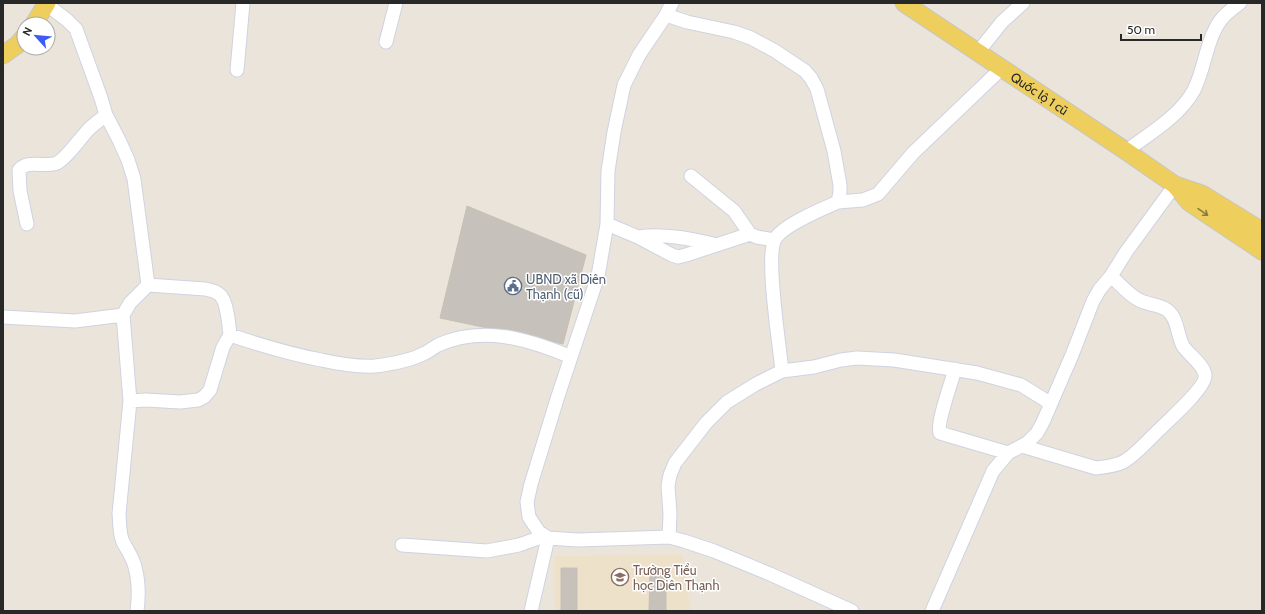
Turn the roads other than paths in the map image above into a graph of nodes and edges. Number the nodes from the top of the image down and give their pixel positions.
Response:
1 (47, 3) edge
2 (243, 3) edge
3 (396, 3) edge
4 (672, 3) edge
5 (904, 3) edge
6 (1023, 3) edge
7 (1240, 3) edge
8 (666, 15) junction
9 (39, 16) edge
10 (386, 42) dead end
11 (16, 46) edge
12 (978, 52) junction
13 (3, 56) edge
14 (1002, 68) junction
15 (237, 70) dead end
16 (106, 115) junction
17 (1126, 150) junction
18 (691, 176) dead end
19 (1175, 185) junction
20 (838, 202) junction
21 (27, 224) dead end
22 (607, 224) junction
23 (1262, 231) edge
24 (750, 234) junction
25 (638, 237) junction
26 (774, 240) junction
27 (717, 245) junction
28 (1262, 251) edge
29 (1111, 276) junction
30 (148, 285) junction
31 (123, 315) junction
32 (3, 317) edge
33 (230, 335) junction
34 (571, 356) junction
35 (955, 369) junction
36 (782, 371) junction
37 (130, 401) junction
38 (1050, 403) junction
39 (1022, 446) junction
40 (1008, 453) junction
41 (546, 537) junction
42 (669, 538) junction
43 (402, 545) dead end
44 (137, 611) edge
45 (531, 611) edge
46 (852, 611) edge
47 (932, 611) edge

1 - 9 main road
1 - 16 street
2 - 15 street
3 - 10 street
4 - 8 street
5 - 12 main road, Quốc lộ 1 cũ
6 - 12 street
7 - 17 street
8 - 20 street
8 - 22 street
11 - 13 main road
12 - 14 main road, Quốc lộ 1 cũ
14 - 17 main road, Quốc lộ 1 cũ
14 - 20 street
16 - 21 street
16 - 30 street
17 - 19 main road, Quốc lộ 1 cũ
18 - 24 street
19 - 23 main road, Quốc lộ 1 cũ
19 -> 28 main road, Quốc lộ 1 cũ
19 - 29 street
20 - 26 street
22 - 25 street
22 - 34 street
24 - 26 street
24 - 27 street
25 - 27 street
25 - 27 street
26 - 36 street
29 - 38 street
29 - 39 street
30 - 31 street
30 - 33 street
31 - 32 street
31 - 37 street
33 - 34 street
33 - 37 street
34 - 41 street
35 - 36 street
35 - 38 street
35 - 40 street
36 - 42 street
37 - 44 street
38 - 39 street
39 - 40 street
40 - 47 street
41 - 42 street
41 - 43 street
41 - 45 street
42 - 46 street

